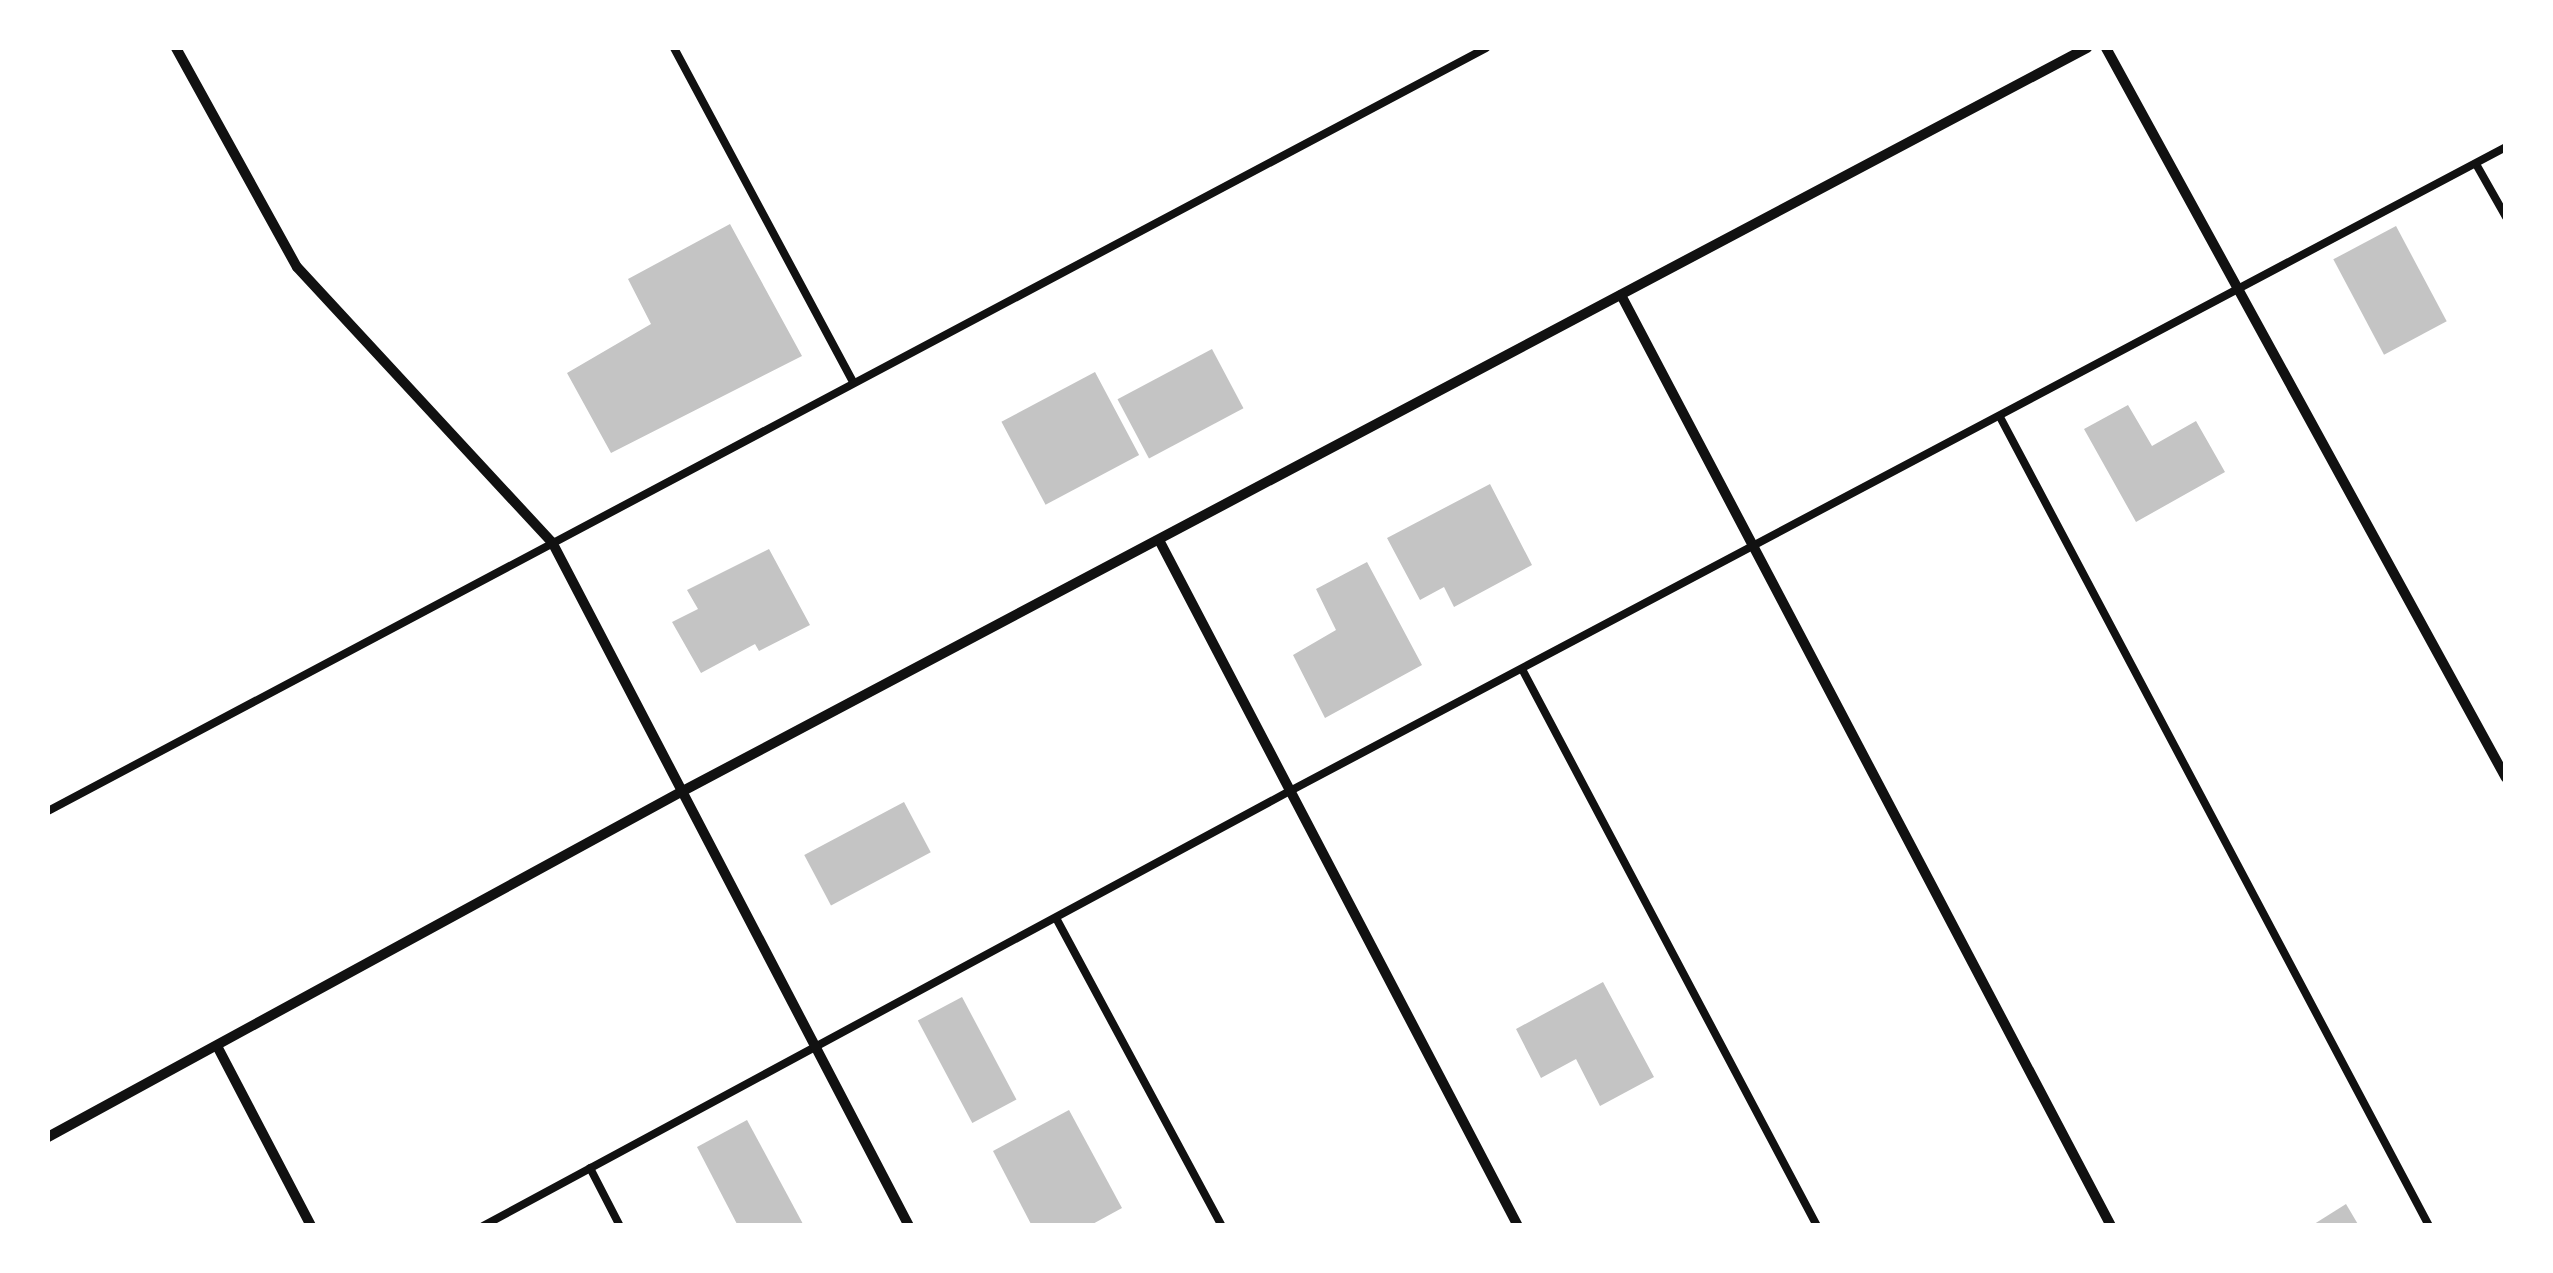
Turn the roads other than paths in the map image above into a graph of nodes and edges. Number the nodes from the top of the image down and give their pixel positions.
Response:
1 (176, 48) edge
2 (674, 48) edge
3 (1486, 48) edge
4 (2087, 48) edge
5 (2106, 48) edge
6 (2506, 148) edge
7 (2476, 164) junction
8 (2506, 218) edge
9 (2239, 291) junction
10 (1620, 295) junction
11 (853, 382) junction
12 (2000, 417) junction
13 (1159, 540) junction
14 (552, 542) junction
15 (1753, 548) junction
16 (1522, 670) junction
17 (2506, 778) edge
18 (1290, 791) junction
19 (682, 792) junction
20 (48, 811) edge
21 (1056, 918) junction
22 (217, 1046) junction
23 (816, 1048) junction
24 (48, 1138) edge
25 (590, 1168) junction
26 (311, 1226) edge
27 (483, 1226) edge
28 (620, 1226) edge
29 (909, 1226) edge
30 (1222, 1226) edge
31 (1518, 1226) edge
32 (1818, 1226) edge
33 (2110, 1226) edge
34 (2429, 1226) edge

1 - 14 street
2 - 11 lane
3 - 11 lane
4 - 10 street
5 - 9 street
6 - 7 lane
7 - 8 lane
7 - 9 lane
9 - 12 lane
9 - 17 street
10 - 13 street
10 - 15 street
11 - 14 lane
12 - 15 lane
12 - 34 lane
13 - 18 street
13 - 19 street
14 - 19 street
14 - 20 lane
15 - 16 lane
15 - 33 street
16 - 18 lane
16 - 32 lane
18 - 21 lane
18 - 31 street
19 - 22 street
19 - 23 street
21 - 23 lane
21 - 30 lane
22 - 24 street
22 - 26 street
23 - 25 lane
23 - 29 street
25 - 27 lane
25 - 28 lane

